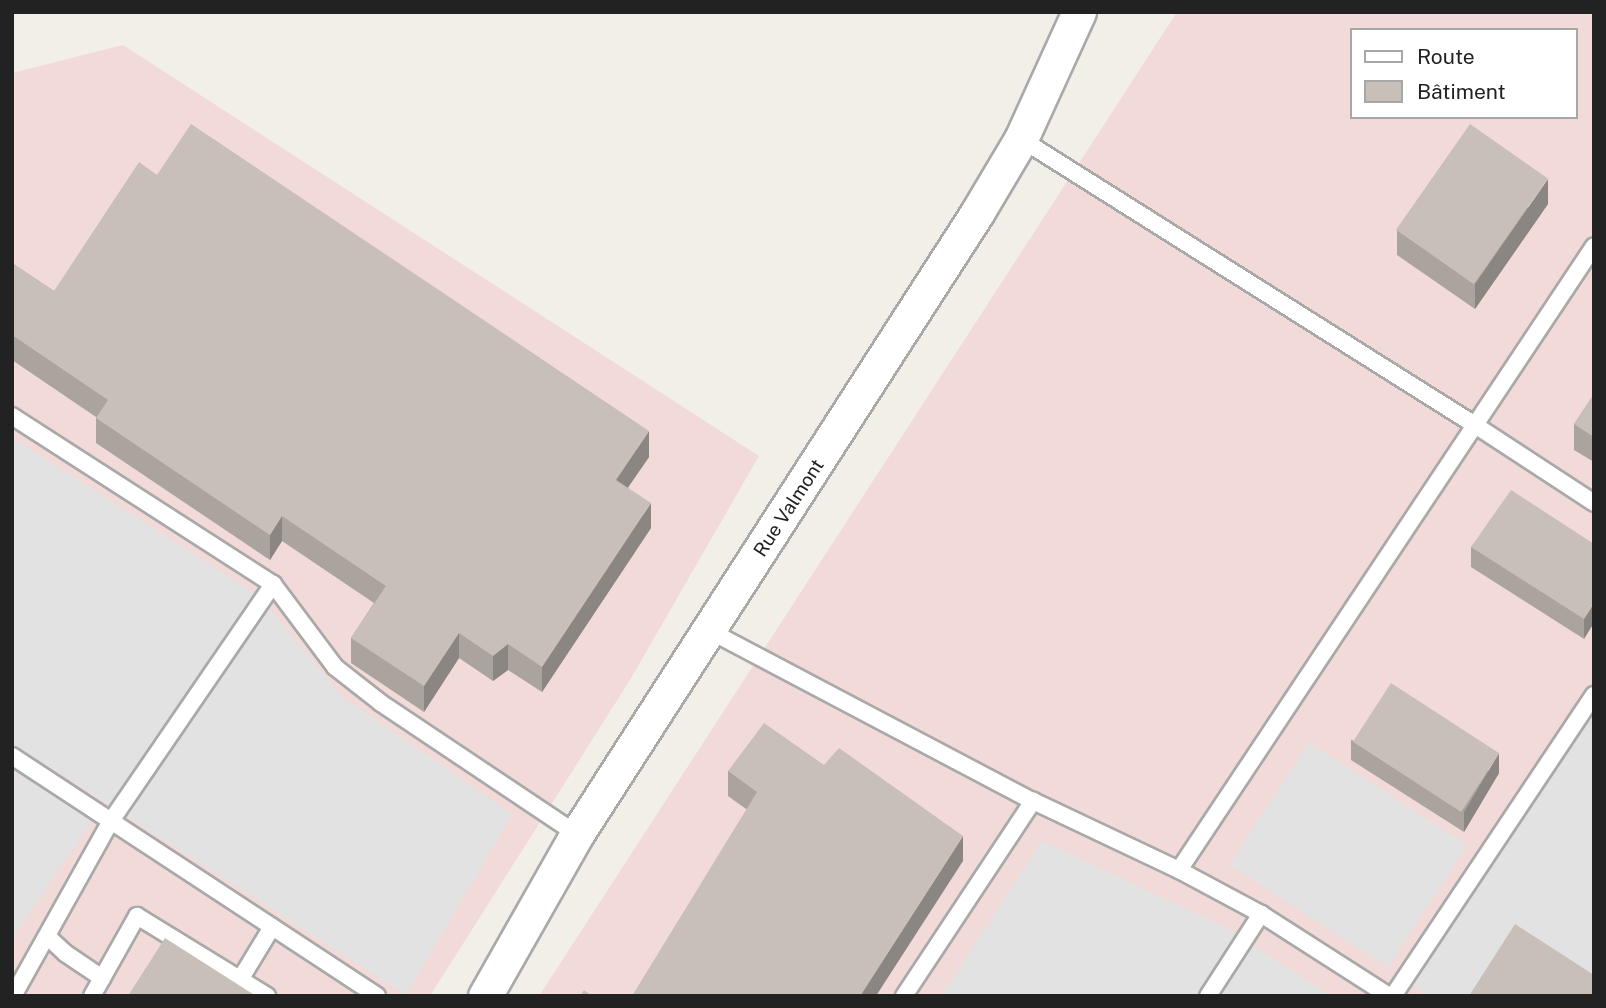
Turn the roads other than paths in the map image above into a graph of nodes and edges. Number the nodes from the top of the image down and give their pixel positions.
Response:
1 (1079, 12) edge
2 (1021, 139) junction
3 (1594, 246) edge
4 (12, 416) edge
5 (1475, 425) junction
6 (1594, 503) edge
7 (273, 584) junction
8 (710, 631) junction
9 (1594, 695) edge
10 (12, 756) edge
11 (1033, 801) junction
12 (111, 821) junction
13 (577, 834) junction
14 (1179, 870) junction
15 (1261, 914) junction
16 (272, 927) junction
17 (47, 936) junction
18 (102, 978) junction
19 (241, 978) junction
20 (13, 996) edge
21 (92, 996) edge
22 (267, 996) edge
23 (377, 996) edge
24 (485, 996) edge
25 (904, 996) edge
26 (1208, 996) edge
27 (1391, 996) edge

1 - 2 street, Rue Valmont
2 - 5 lane
2 - 8 street, Rue Valmont
3 - 5 lane
4 - 7 lane
5 - 6 lane
5 - 14 lane
7 - 12 lane
7 - 13 lane
8 - 11 lane
8 - 13 street, Rue Valmont
9 - 27 lane
10 - 12 lane
11 - 14 lane
11 - 25 lane
12 - 16 lane
12 - 17 lane
13 - 24 street, Rue Valmont
14 - 15 lane
15 - 26 lane
15 - 27 lane
16 - 19 lane
16 - 23 lane
17 - 18 lane
17 - 20 lane
18 - 19 lane
18 - 21 lane
19 - 22 lane

